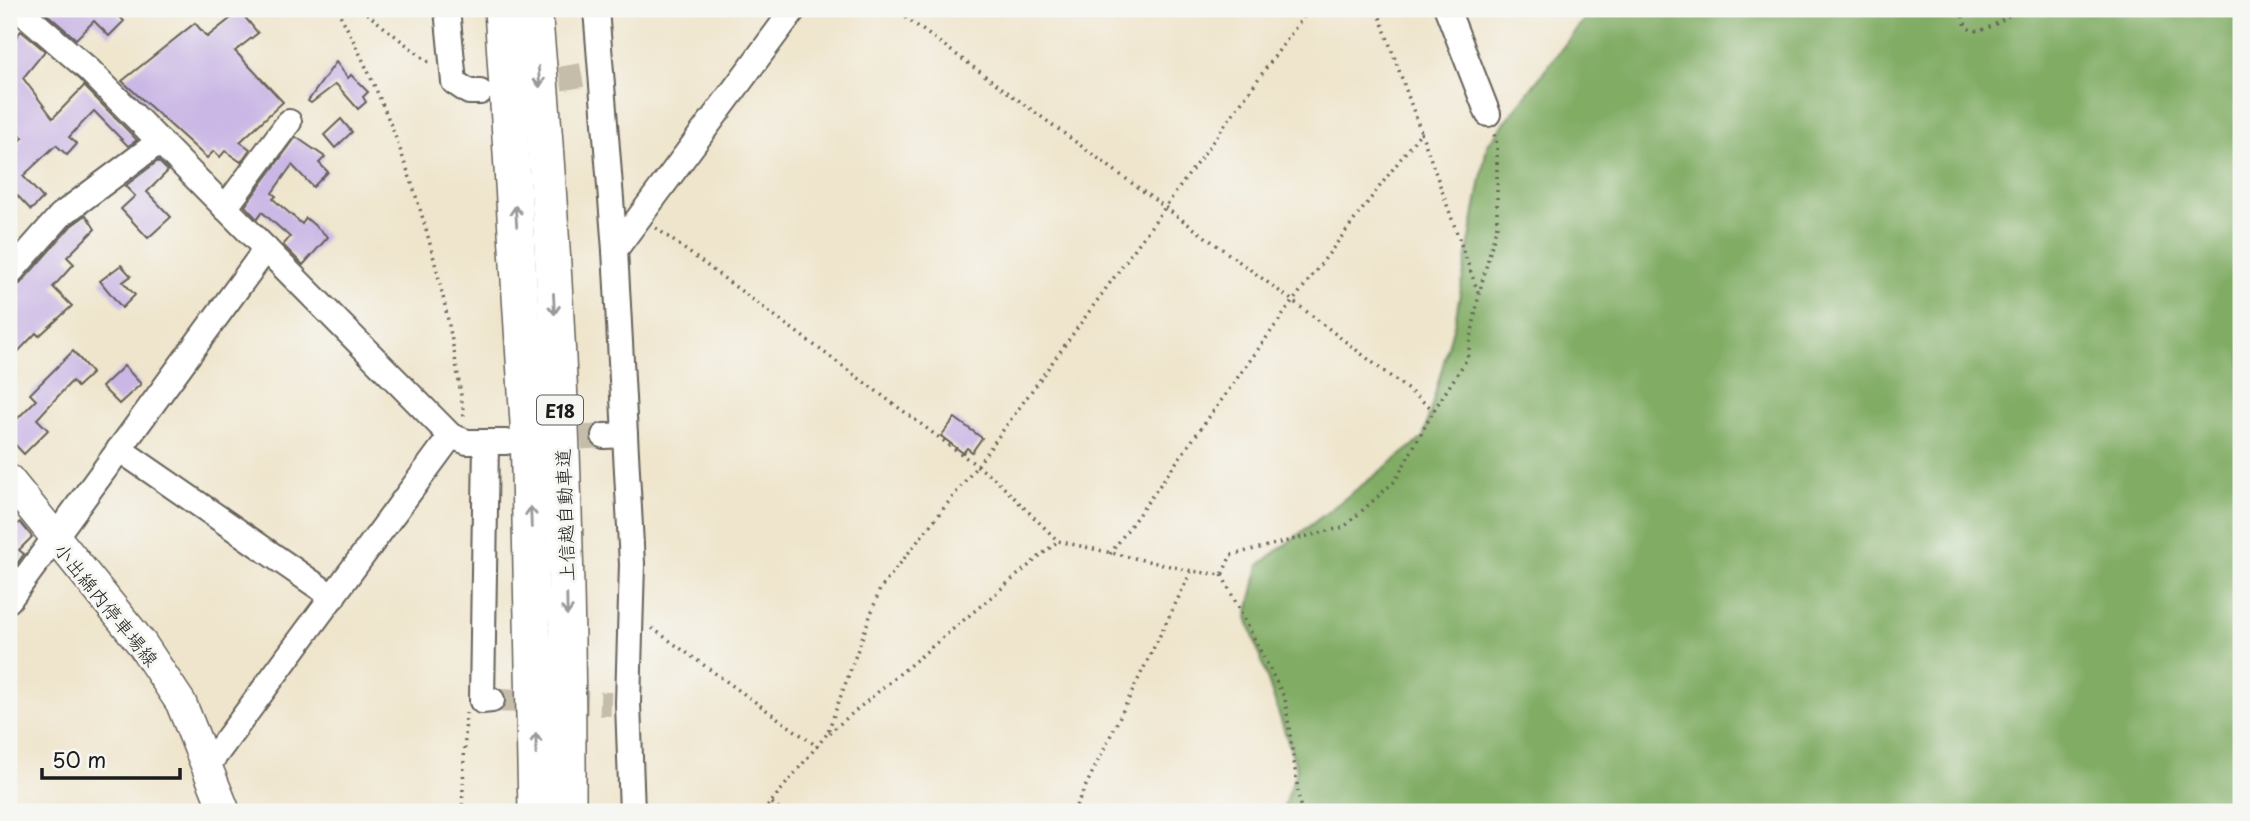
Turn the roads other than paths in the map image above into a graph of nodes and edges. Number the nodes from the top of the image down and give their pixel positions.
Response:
1 (447, 9) edge
2 (502, 9) edge
3 (534, 9) edge
4 (596, 9) edge
5 (794, 9) edge
6 (1447, 9) edge
7 (17, 13) edge
8 (480, 92) dead end
9 (1488, 114) road end
10 (289, 122) dead end
11 (160, 141) junction
12 (225, 208) junction
13 (266, 249) junction
14 (615, 250) junction
15 (9, 274) edge
16 (451, 436) junction
17 (119, 449) junction
18 (9, 480) edge
19 (54, 538) junction
20 (333, 597) junction
21 (9, 600) edge
22 (492, 700) dead end
23 (208, 765) junction
24 (225, 812) edge
25 (536, 812) edge
26 (568, 812) edge
27 (632, 812) edge

1 - 8 street
25 -> 2 highway, 上信越自動車道 / E18
3 -> 26 highway, 上信越自動車道 / E18
4 - 14 street
5 - 14 street
6 - 9 street
7 - 11 street
10 - 12 street
11 - 12 street
11 - 15 street
12 - 13 street
13 - 16 street
13 - 17 street
14 - 27 street
16 - 20 street
16 - 22 street
17 - 19 street
17 - 20 street
18 - 19 main road, 小出綿内停車場線
19 - 21 street
19 - 23 main road, 小出綿内停車場線
20 - 23 street
23 - 24 main road, 小出綿内停車場線

